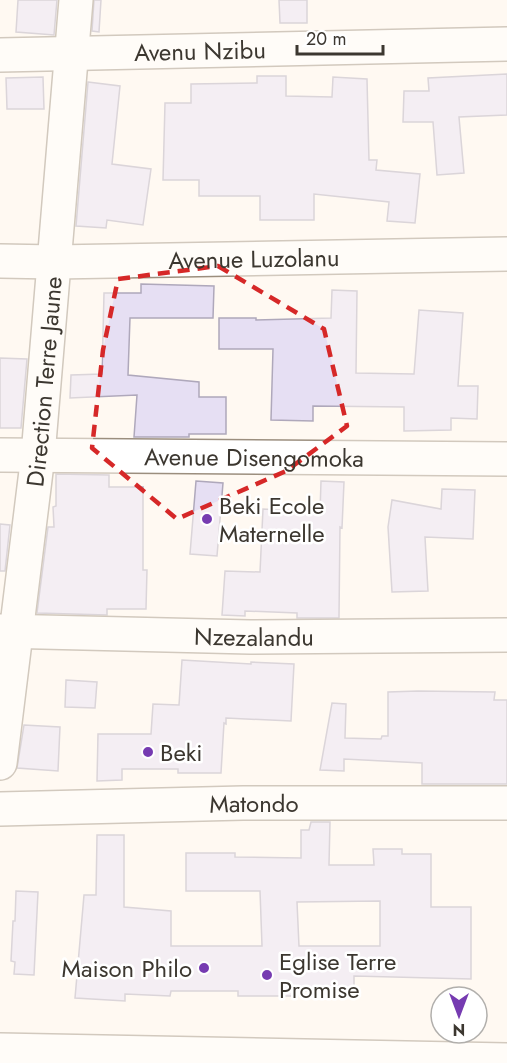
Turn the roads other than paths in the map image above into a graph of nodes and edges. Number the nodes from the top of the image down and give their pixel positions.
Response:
1 (76, 0) edge
2 (507, 44) edge
3 (72, 53) junction
4 (0, 55) edge
5 (507, 254) edge
6 (0, 261) edge
7 (55, 262) junction
8 (38, 454) junction
9 (0, 455) edge
10 (507, 459) edge
11 (8, 631) edge
12 (507, 635) edge
13 (0, 763) edge
14 (507, 803) edge
15 (0, 809) edge
16 (0, 1050) edge
17 (507, 1060) edge

1 - 3 street, Direction Terre Jaune
2 - 3 street, Avenu Nzibu
3 - 4 street, Avenu Nzibu
3 - 7 street, Direction Terre Jaune
5 - 7 street, Avenue Luzolanu
6 - 7 street, Avenue Luzolanu
7 - 8 street, Direction Terre Jaune
8 - 9 street, Avenue Disengomoka
8 - 10 street, Avenue Disengomoka
8 - 11 street, Direction Terre Jaune
11 - 12 street, Nzezalandu
11 - 13 street, Direction Terre Jaune
14 - 15 street, Matondo
16 - 17 street

